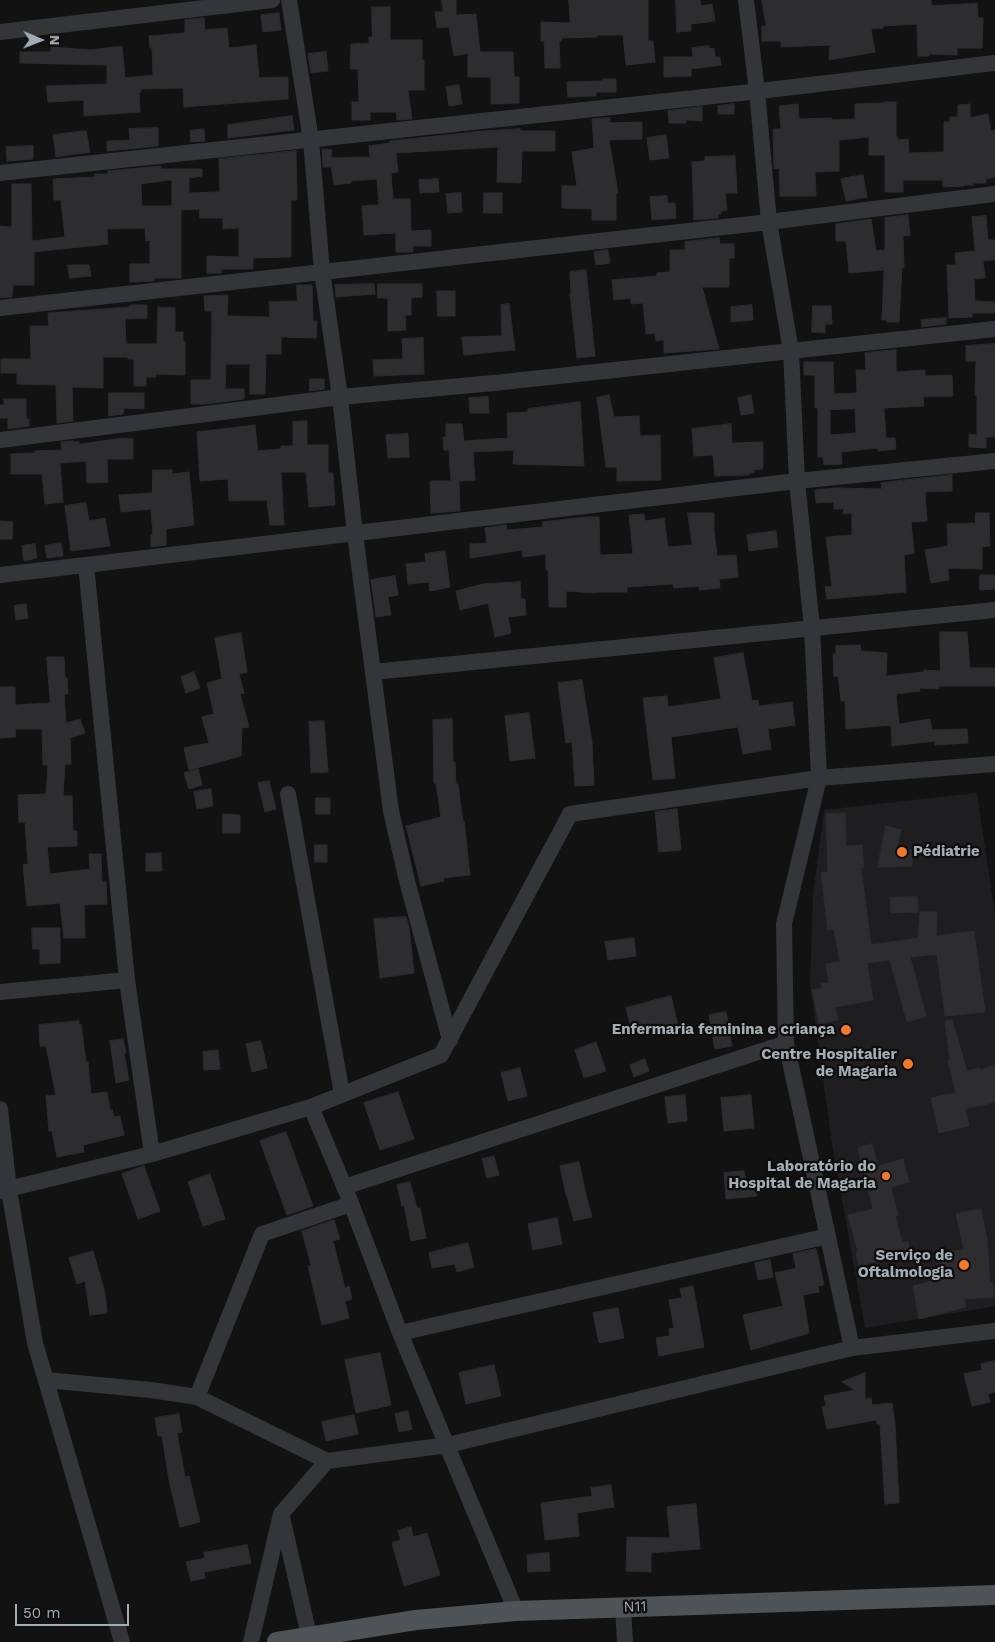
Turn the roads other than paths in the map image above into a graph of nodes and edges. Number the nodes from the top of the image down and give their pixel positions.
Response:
1 (272, 0) edge
2 (289, 0) edge
3 (746, 0) edge
4 (0, 32) edge
5 (995, 63) edge
6 (757, 91) junction
7 (311, 140) junction
8 (0, 174) edge
9 (995, 194) edge
10 (769, 222) junction
11 (322, 271) junction
12 (0, 308) edge
13 (995, 329) edge
14 (791, 351) junction
15 (340, 397) junction
16 (0, 440) edge
17 (995, 460) edge
18 (797, 481) junction
19 (355, 534) junction
20 (86, 565) junction
21 (0, 575) edge
22 (995, 610) edge
23 (812, 628) junction
24 (373, 672) junction
25 (995, 764) edge
26 (819, 778) junction
27 (288, 794) dead end
28 (127, 980) junction
29 (0, 992) edge
30 (450, 1040) junction
31 (786, 1043) junction
32 (342, 1094) junction
33 (311, 1107) junction
34 (0, 1109) edge
35 (152, 1154) junction
36 (344, 1187) junction
37 (4, 1191) edge
38 (352, 1204) junction
39 (828, 1236) junction
40 (995, 1331) edge
41 (400, 1332) junction
42 (852, 1348) junction
43 (46, 1380) junction
44 (197, 1397) junction
45 (448, 1445) junction
46 (327, 1461) junction
47 (281, 1514) junction
48 (995, 1596) edge
49 (623, 1607) junction
50 (516, 1611) junction
51 (309, 1636) junction
52 (330, 1638) edge
53 (122, 1642) edge
54 (251, 1642) edge
55 (277, 1642) edge
56 (625, 1642) edge

1 - 4 street
2 - 7 street
3 - 6 street
5 - 6 street
6 - 7 street
6 - 10 street
7 - 8 street
7 - 11 street
9 - 10 street
10 - 11 street
10 - 14 street
11 - 12 street
11 - 15 street
13 - 14 street
14 - 15 street
14 - 18 street
15 - 16 street
15 - 19 street
17 - 18 street
18 - 19 street
18 - 23 street
19 - 20 street
19 - 24 street
20 - 21 street
20 - 28 street
22 - 23 street
23 - 24 street
23 - 26 street
24 - 30 street
25 - 26 street
26 - 30 street
26 - 31 street
27 - 32 street
28 - 29 street
28 - 35 street
30 - 32 street
31 - 36 street
31 - 39 street
32 - 33 street
33 - 35 street
33 - 36 street
34 - 37 street
35 - 37 street
36 - 38 street
37 - 43 street
38 - 41 street
38 - 44 street
39 - 41 street
39 - 42 street
40 - 42 street
41 - 45 street
42 - 45 street
43 - 44 street
43 - 53 street
44 - 46 street
45 - 46 street
45 - 50 street
46 - 47 street
47 - 51 street
47 - 54 street
48 - 49 main road, N11
49 - 50 main road, N11
49 - 56 street
50 - 52 main road, N11
51 - 52 main road, N11
51 - 55 main road, N11

